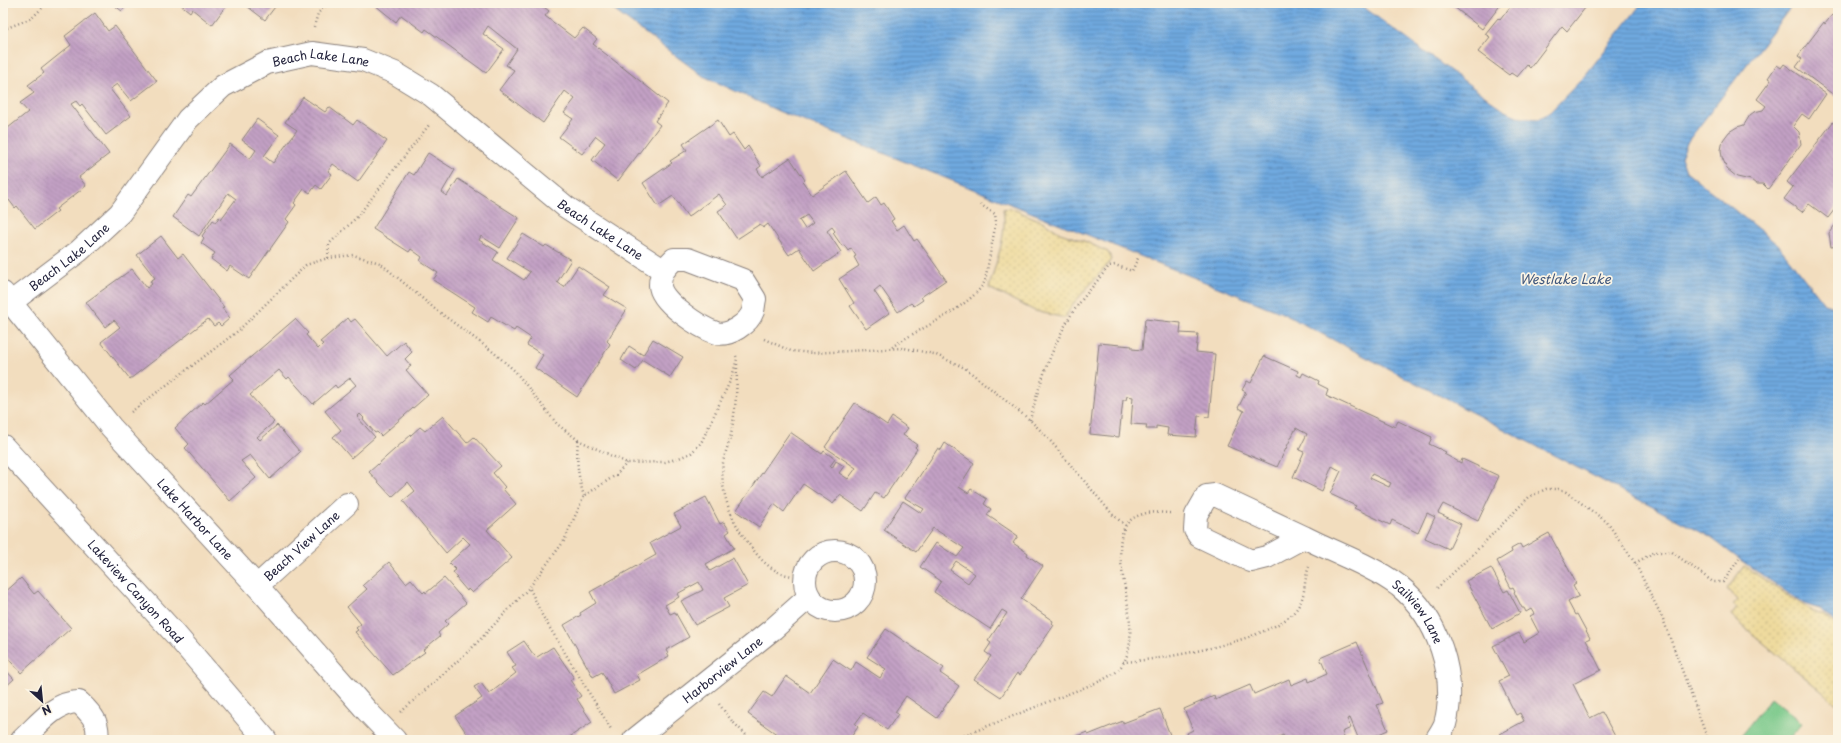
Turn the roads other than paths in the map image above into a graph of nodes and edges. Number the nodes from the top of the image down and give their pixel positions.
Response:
1 (663, 270) junction
2 (7, 298) edge
3 (3, 446) edge
4 (347, 504) dead end
5 (1311, 541) junction
6 (257, 586) junction
7 (807, 587) road end
8 (389, 734) edge
9 (22, 740) edge
10 (97, 740) edge
11 (266, 740) edge
12 (634, 740) edge
13 (1436, 740) edge

1 - 1 street
1 - 2 street, Beach Lake Lane
2 - 6 street, Lake Harbor Lane
3 - 11 street, Lakeview Canyon Road
4 - 6 street, Beach View Lane
5 - 5 street, Sailview Lane
5 - 13 street, Sailview Lane
6 - 8 street, Lake Harbor Lane
7 - 12 street, Harborview Lane
9 - 10 street

